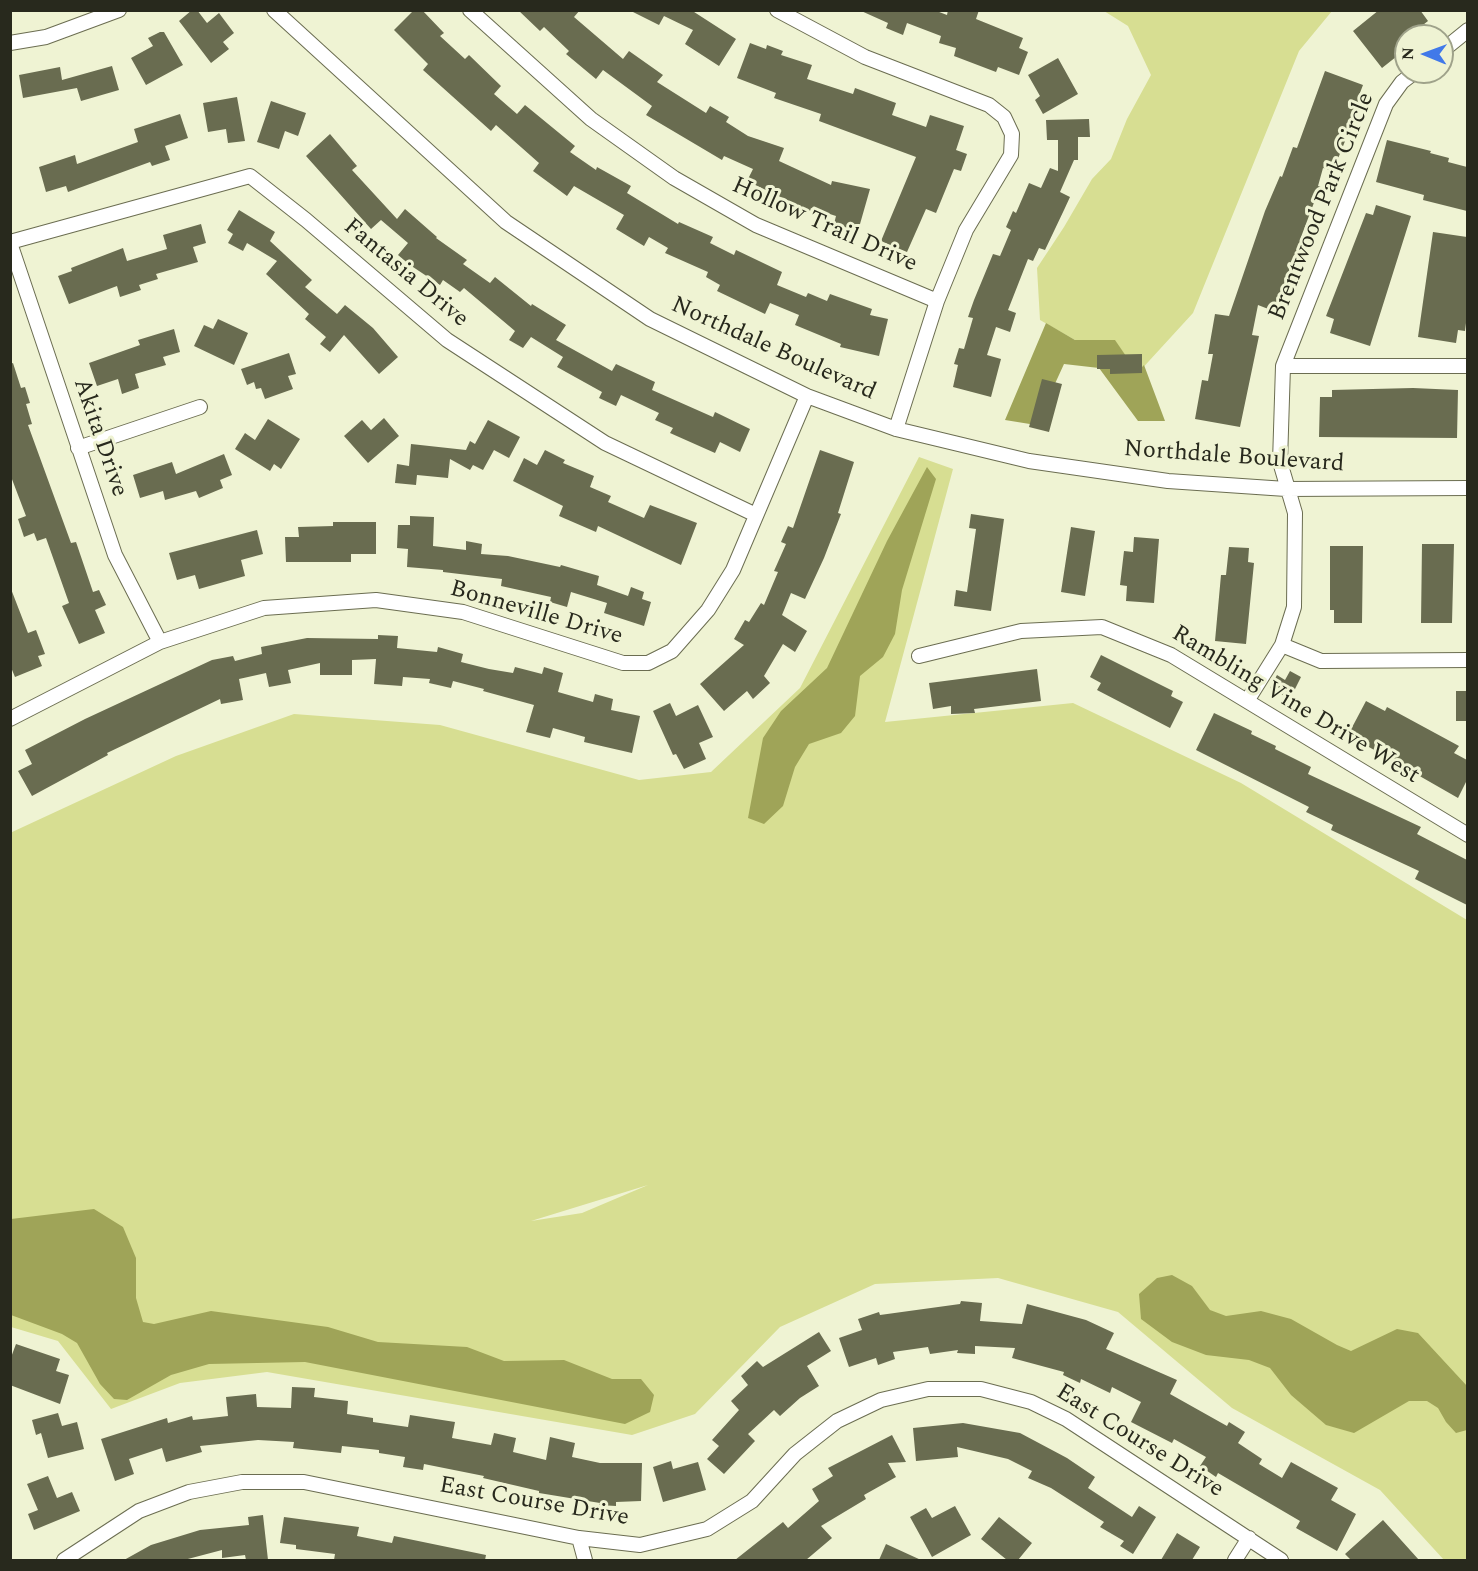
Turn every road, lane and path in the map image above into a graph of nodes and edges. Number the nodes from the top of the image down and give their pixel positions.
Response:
1 (119, 10) edge
2 (274, 10) edge
3 (470, 10) edge
4 (777, 10) edge
5 (1467, 30) edge
6 (1454, 41) edge
7 (10, 43) edge
8 (1401, 84) edge
9 (10, 242) edge
10 (937, 301) junction
11 (1283, 366) junction
12 (1467, 366) edge
13 (807, 396) junction
14 (200, 407) dead end
15 (896, 429) junction
16 (78, 448) junction
17 (1467, 488) edge
18 (1286, 489) junction
19 (756, 515) junction
20 (160, 642) junction
21 (1281, 645) junction
22 (919, 656) dead end
23 (1467, 660) edge
24 (1247, 701) junction
25 (10, 719) edge
26 (1467, 835) edge
27 (579, 1538) junction
28 (1249, 1538) junction
29 (64, 1560) edge
30 (585, 1560) edge
31 (1235, 1560) edge
32 (1281, 1560) edge

1 - 7 street
2 - 13 street, Northdale Boulevard
3 - 10 street, Hollow Trail Drive
4 - 10 street
5 - 6 street
8 - 11 street, Brentwood Park Circle
9 - 16 street, Akita Drive
9 - 19 street, Fantasia Drive
10 - 15 street
11 - 12 street
11 - 18 street, Brentwood Park Circle
13 - 15 street, Northdale Boulevard
13 - 19 street, Bonneville Drive
14 - 16 street
15 - 18 street, Northdale Boulevard
16 - 20 street, Akita Drive
17 - 18 street, Northdale Boulevard
18 - 21 street, Brentwood Park Circle
19 - 20 street, Bonneville Drive
20 - 25 street, Bonneville Drive
21 - 23 street
21 - 24 street, Brentwood Park Circle
22 - 24 street, Rambling Vine Drive West
24 - 26 street, Rambling Vine Drive West
27 - 28 street, East Course Drive
27 - 29 street, East Course Drive
27 - 30 street
28 - 31 street
28 - 32 street, East Course Drive

